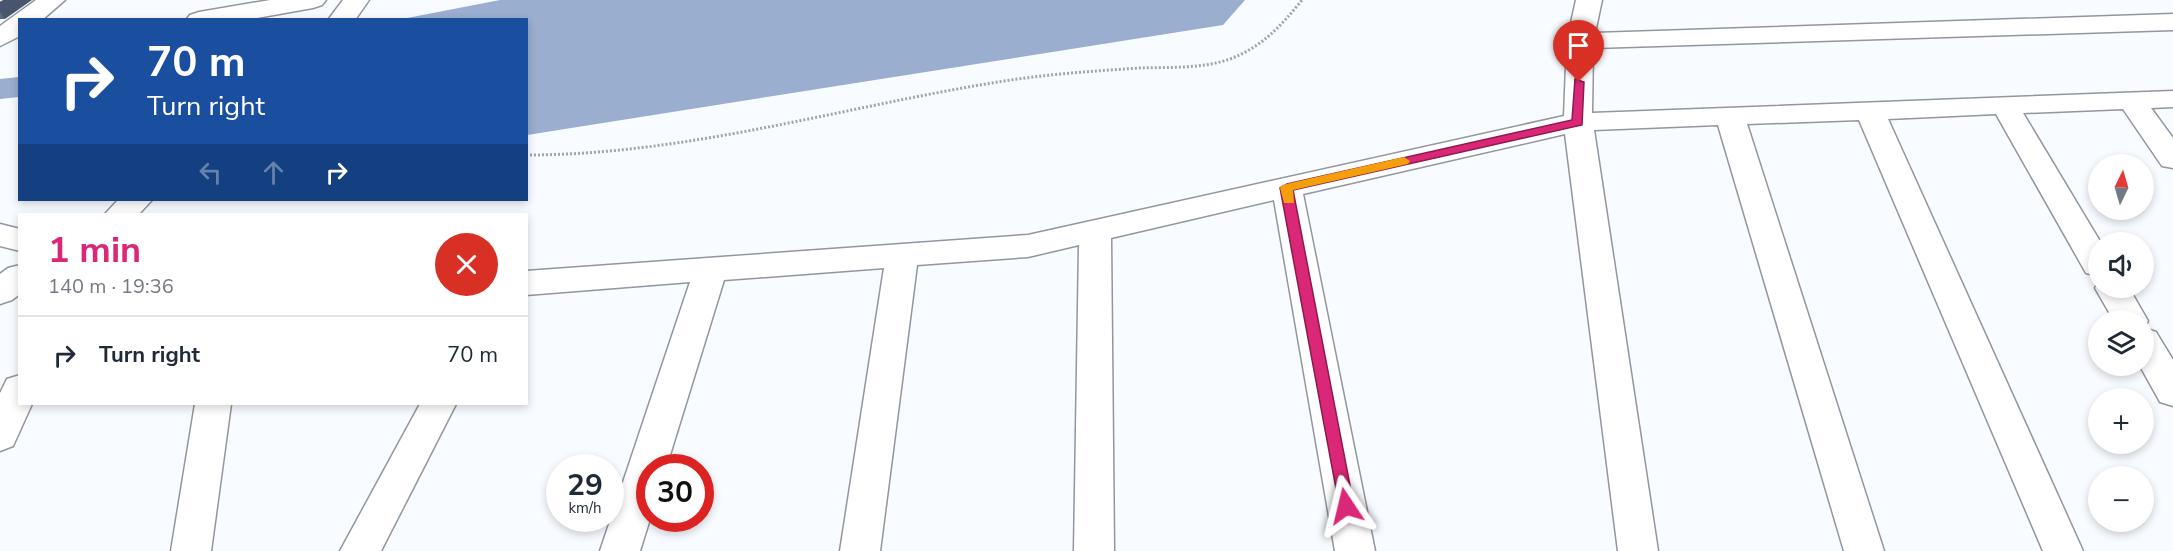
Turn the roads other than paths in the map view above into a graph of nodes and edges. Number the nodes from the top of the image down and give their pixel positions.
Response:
1 (52, 0) edge
2 (313, 0) edge
3 (356, 0) edge
4 (1589, 0) edge
5 (2145, 0) edge
6 (29, 18) edge
7 (210, 18) edge
8 (342, 18) edge
9 (18, 25) edge
10 (0, 38) edge
11 (1580, 41) junction
12 (18, 42) edge
13 (0, 43) edge
14 (2173, 99) edge
15 (2131, 101) junction
16 (2005, 106) junction
17 (1870, 111) junction
18 (1730, 116) junction
19 (1578, 122) junction
20 (2173, 159) edge
21 (1287, 188) junction
22 (136, 201) edge
23 (121, 213) edge
24 (1095, 231) junction
25 (0, 235) edge
26 (18, 240) edge
27 (2088, 248) edge
28 (902, 255) junction
29 (711, 269) junction
30 (18, 278) edge
31 (528, 283) edge
32 (0, 292) edge
33 (2154, 359) edge
34 (2173, 392) edge
35 (18, 394) edge
36 (213, 405) edge
37 (437, 405) edge
38 (0, 436) edge
39 (191, 551) edge
40 (360, 551) edge
41 (620, 551) edge
42 (860, 551) edge
43 (1094, 551) edge
44 (1355, 551) edge
45 (1638, 551) edge
46 (1864, 551) edge
47 (2064, 551) edge

1 - 6 street
2 - 7 street
3 - 8 street
4 - 11 street
5 - 11 street
9 - 10 street
11 - 19 street
12 - 13 street
14 - 15 street
15 - 16 street
15 - 20 street
16 - 17 street
16 - 27 street
17 - 18 street
17 - 47 street
18 - 19 street
18 - 46 street
19 - 21 street
19 - 45 street
21 - 24 street
21 - 44 street
22 - 23 street
24 - 28 street
24 - 43 street
25 - 26 street
28 - 29 street
28 - 42 street
29 - 31 street
29 - 41 street
30 - 32 street
33 - 34 street
35 - 38 street
36 - 39 street
37 - 40 street

